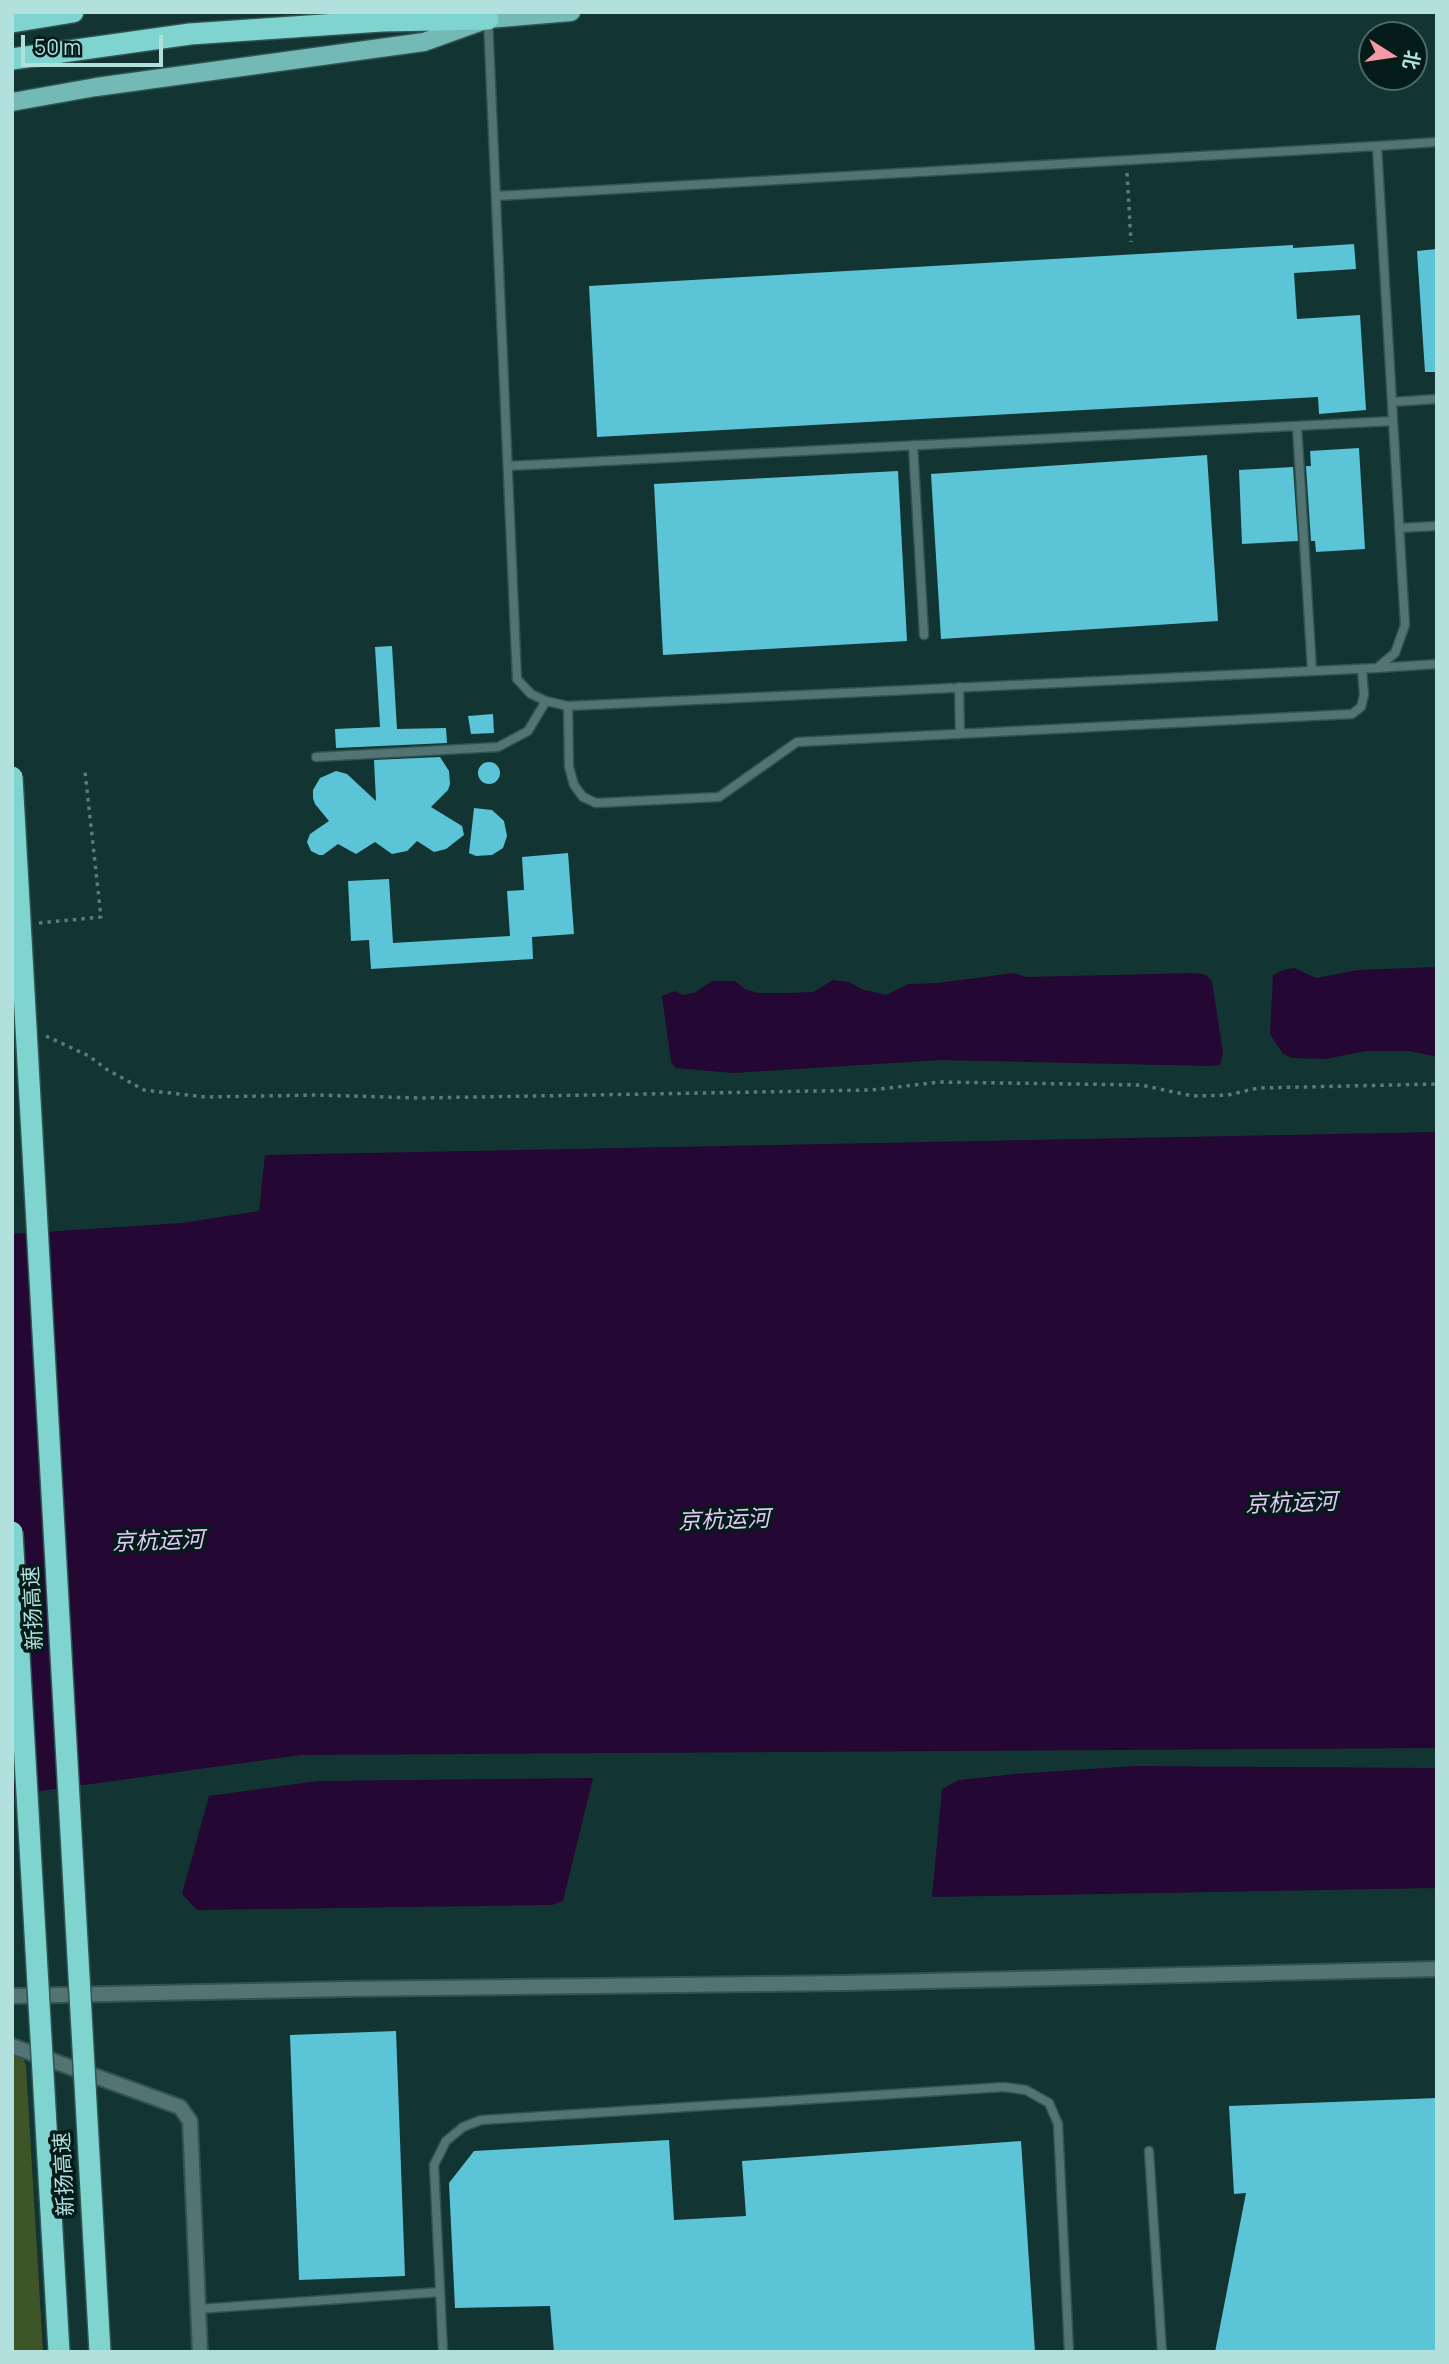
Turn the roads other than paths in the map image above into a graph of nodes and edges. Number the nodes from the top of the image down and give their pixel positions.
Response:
1 (73, 12) edge
2 (571, 12) edge
3 (488, 19) junction
4 (12, 22) edge
5 (12, 59) edge
6 (12, 102) edge
7 (1437, 142) edge
8 (1377, 146) junction
9 (496, 196) junction
10 (1437, 399) edge
11 (1392, 402) junction
12 (1393, 421) junction
13 (1297, 426) junction
14 (912, 445) junction
15 (508, 466) junction
16 (1437, 526) edge
17 (1399, 528) junction
18 (924, 635) dead end
19 (1437, 664) edge
20 (1377, 668) junction
21 (1362, 669) junction
22 (1312, 671) junction
23 (959, 687) junction
24 (546, 701) junction
25 (568, 706) junction
26 (960, 734) junction
27 (316, 757) dead end
28 (12, 777) edge
29 (12, 1532) edge
30 (1437, 1969) edge
31 (12, 1996) edge
32 (12, 2046) edge
33 (1149, 2151) dead end
34 (440, 2292) junction
35 (198, 2309) junction
36 (59, 2352) edge
37 (100, 2352) edge
38 (200, 2352) edge
39 (443, 2352) edge
40 (1069, 2352) edge
41 (1162, 2352) edge

1 - 4 highway
2 - 3 main road
3 - 5 highway
3 - 6 main road
3 - 9 lane
7 - 8 lane
8 - 9 lane
8 - 11 lane
9 - 15 lane
10 - 11 lane
11 - 12 lane
12 - 13 lane
12 - 17 lane
13 - 14 lane
13 - 22 lane
14 - 15 lane
14 - 18 lane
15 - 24 lane
16 - 17 lane
17 - 20 lane
19 - 20 lane
20 - 21 lane
21 - 22 lane
21 - 26 lane
22 - 23 lane
23 - 25 lane
23 - 26 lane
24 - 25 lane
24 - 27 lane
25 - 26 lane
28 - 37 highway, 新扬高速, bridge
29 - 36 highway, 新扬高速, bridge
30 - 31 street
32 - 35 street
33 - 41 lane
34 - 35 lane
34 - 39 lane
34 - 40 lane
35 - 38 street

